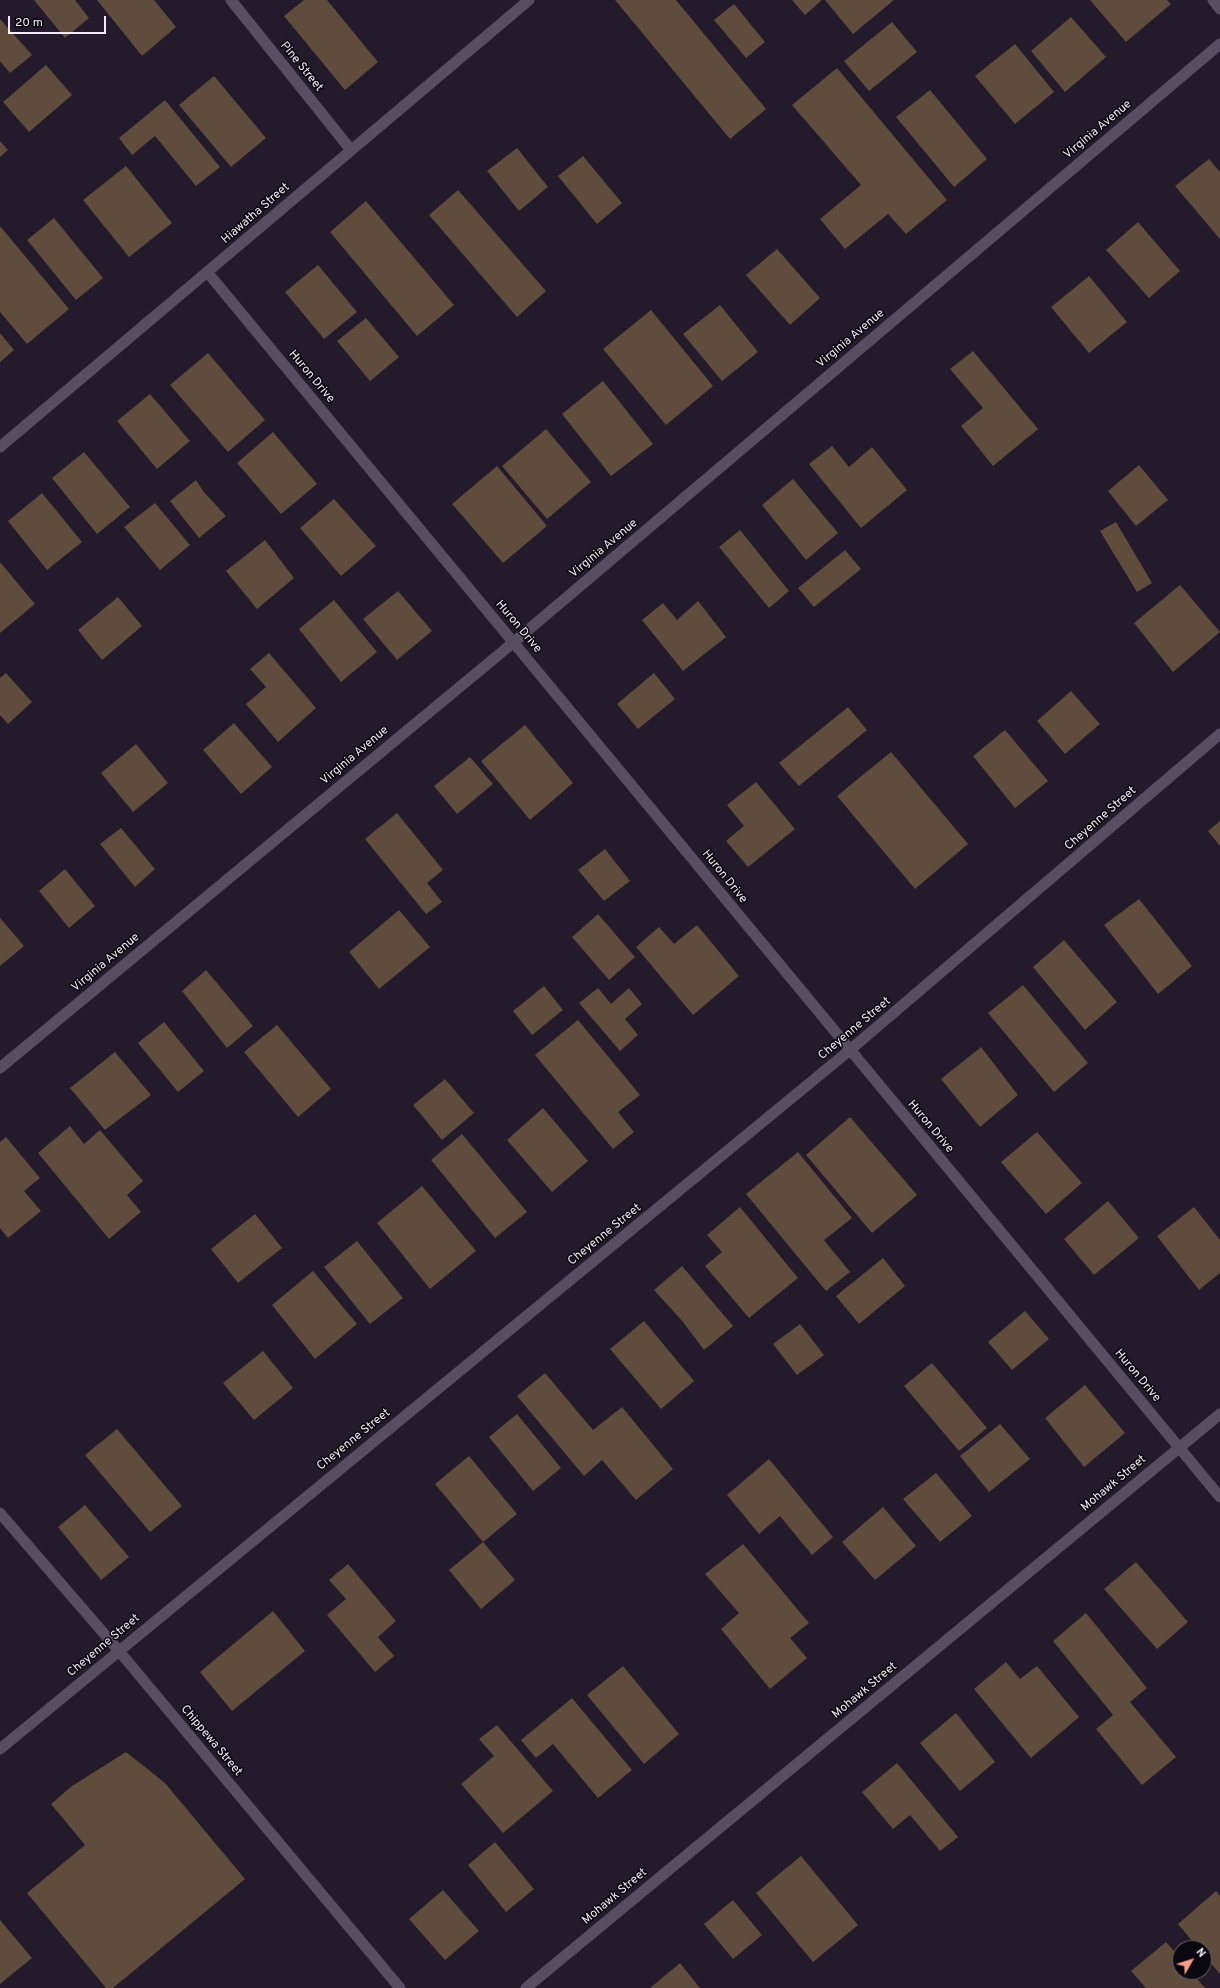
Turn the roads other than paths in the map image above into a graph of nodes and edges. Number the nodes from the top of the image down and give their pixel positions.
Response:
1 (231, 0) edge
2 (529, 0) edge
3 (1212, 0) edge
4 (1220, 9) edge
5 (1220, 44) edge
6 (351, 150) junction
7 (208, 273) junction
8 (0, 447) edge
9 (514, 642) junction
10 (1220, 734) edge
11 (850, 1050) junction
12 (0, 1068) edge
13 (1220, 1414) edge
14 (1180, 1448) junction
15 (1220, 1497) edge
16 (0, 1513) edge
17 (118, 1650) junction
18 (0, 1749) edge
19 (400, 1988) edge
20 (526, 1988) edge

1 - 6 street, Pine Street
2 - 6 street, Hiawatha Street
3 - 4 street
5 - 9 street, Virginia Avenue
6 - 7 street, Hiawatha Street
7 - 8 street, Hiawatha Street
7 - 9 street, Huron Drive
9 - 11 street, Huron Drive
9 - 12 street, Virginia Avenue
10 - 11 street, Cheyenne Street
11 - 14 street, Huron Drive
11 - 17 street, Cheyenne Street
13 - 14 street, Mohawk Street
14 - 15 street, Huron Drive
14 - 20 street, Mohawk Street
16 - 17 street, Chippewa Street
17 - 18 street, Cheyenne Street
17 - 19 street, Chippewa Street

